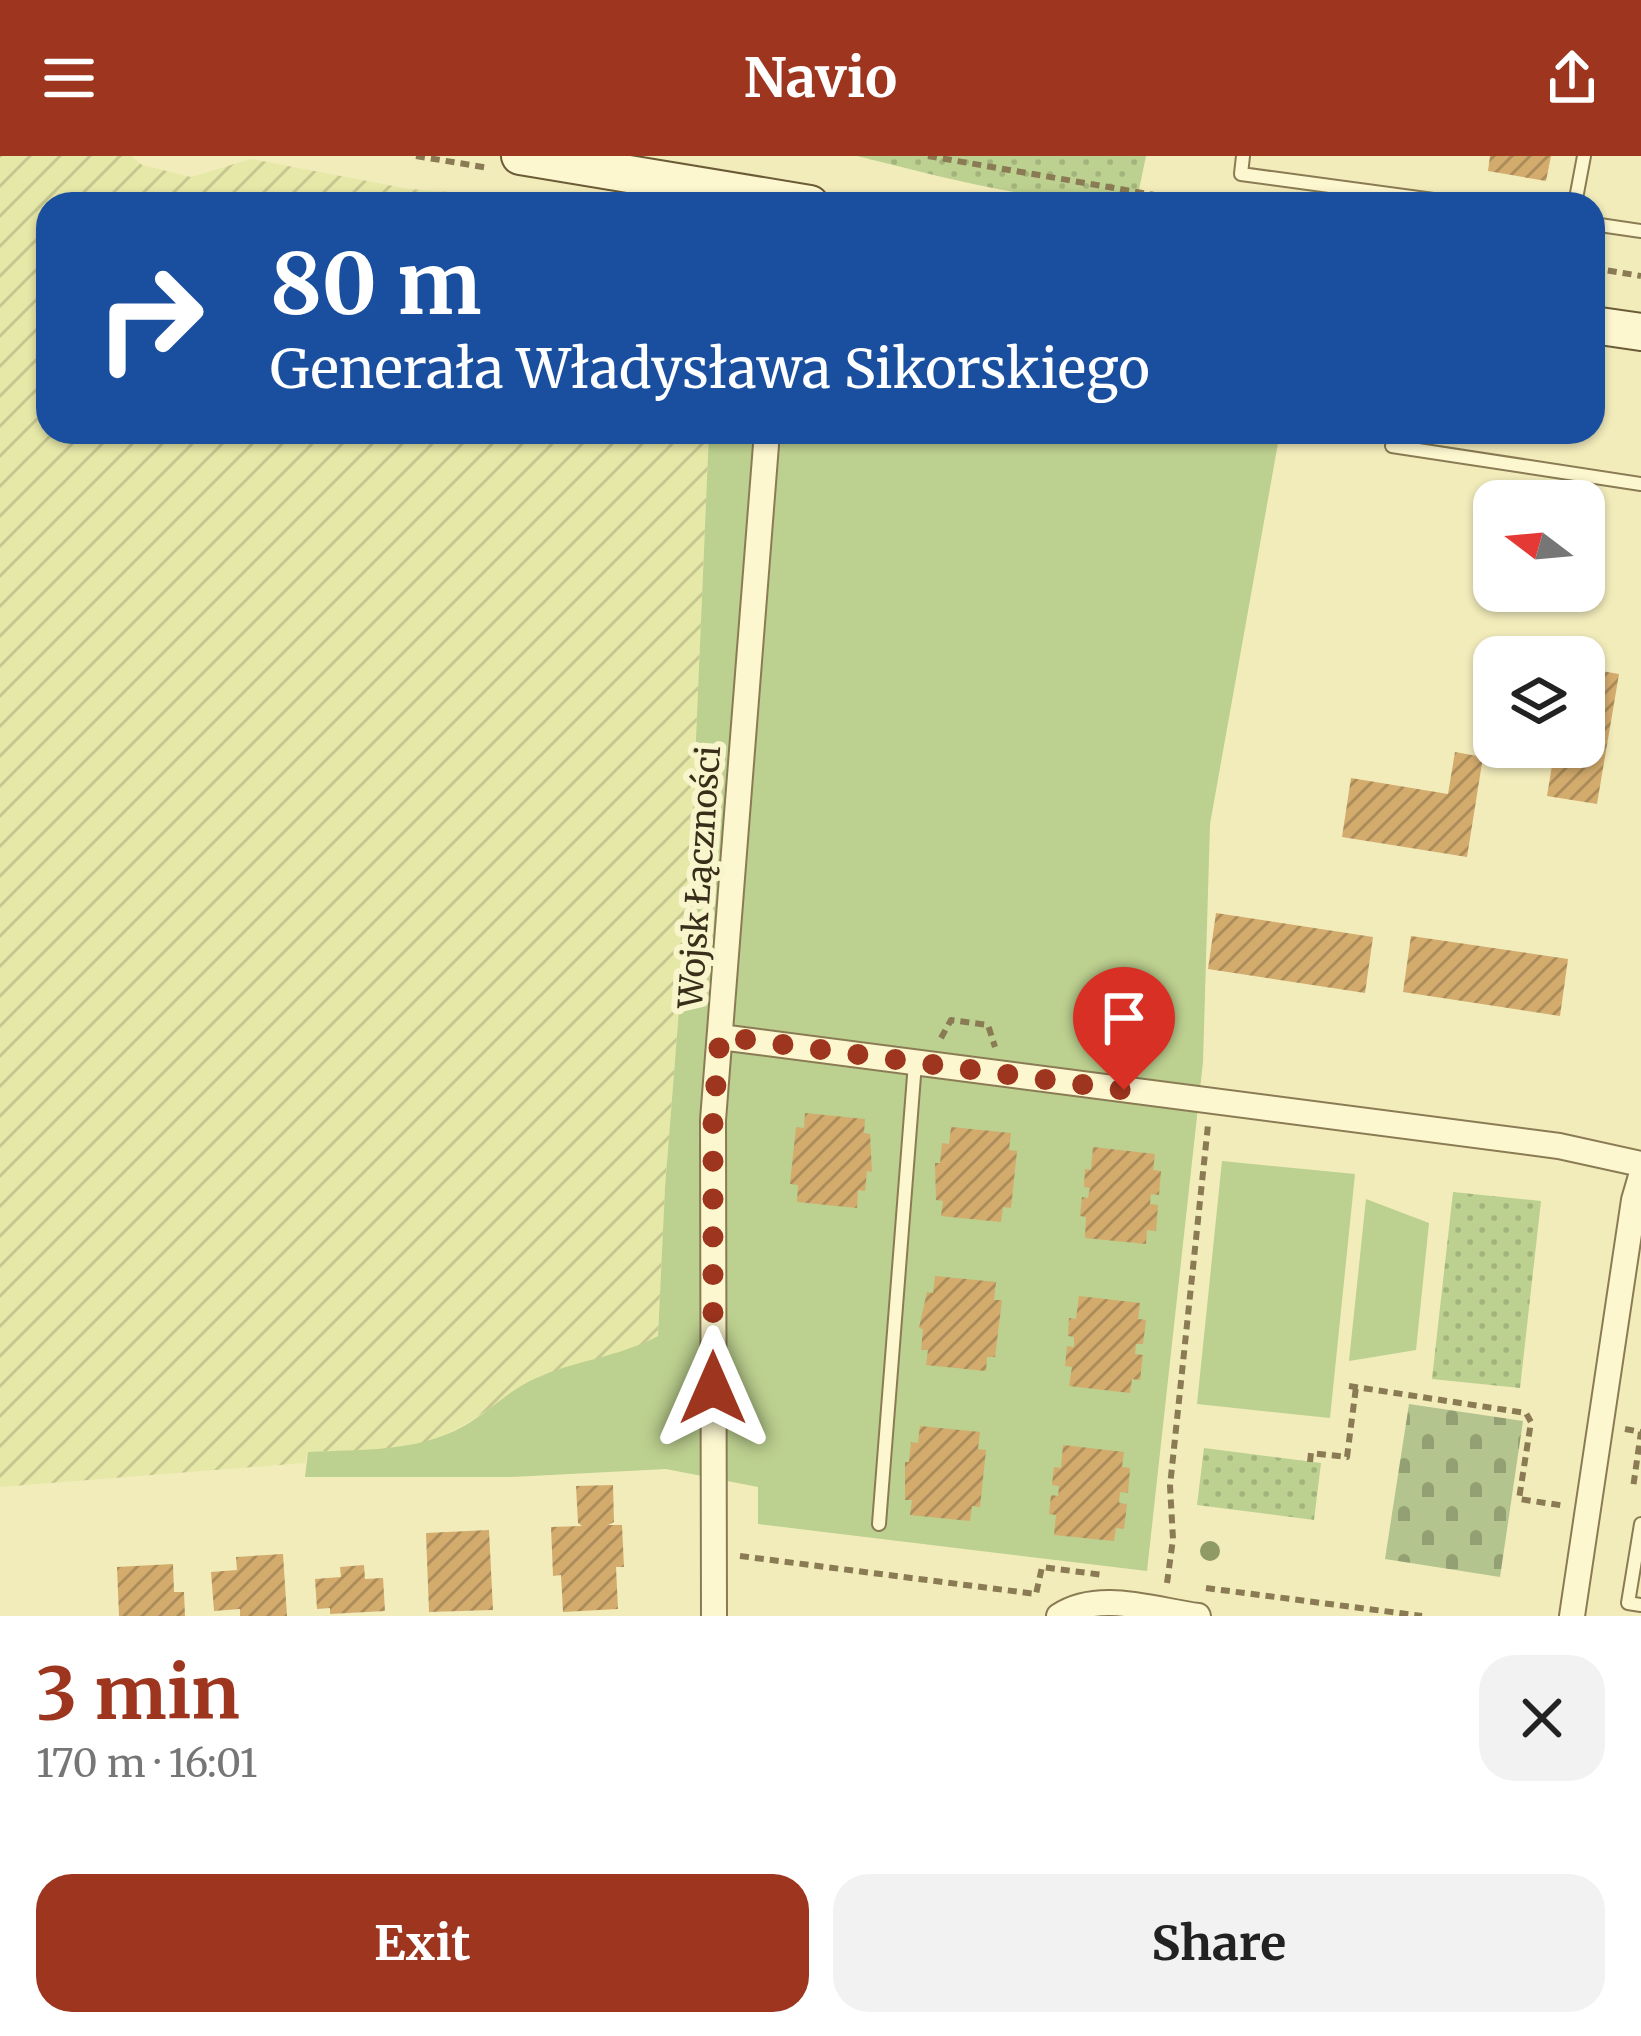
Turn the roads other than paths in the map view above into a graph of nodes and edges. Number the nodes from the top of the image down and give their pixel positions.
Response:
1 (520, 156) edge
2 (1243, 156) edge
3 (1583, 156) edge
4 (736, 192) edge
5 (1374, 192) edge
6 (1577, 192) edge
7 (1605, 226) edge
8 (1641, 231) edge
9 (1605, 327) edge
10 (1641, 332) edge
11 (766, 444) edge
12 (1392, 446) dead end
13 (1641, 484) edge
14 (720, 1036) junction
15 (916, 1062) junction
16 (1641, 1164) edge
17 (1641, 1176) edge
18 (879, 1524) dead end
19 (1641, 1524) edge
20 (1641, 1605) edge
21 (714, 1616) edge
22 (1059, 1616) edge
23 (1198, 1616) edge
24 (1572, 1616) edge

1 - 4 street
2 - 5 lane
3 - 6 lane
7 - 8 lane
9 - 10 street
11 - 14 street, Wojsk Łączności
12 - 13 lane
14 - 15 street
14 - 21 street, Wojsk Łączności
15 - 16 street
15 - 18 lane
17 - 24 street
19 - 20 lane
22 - 23 street

